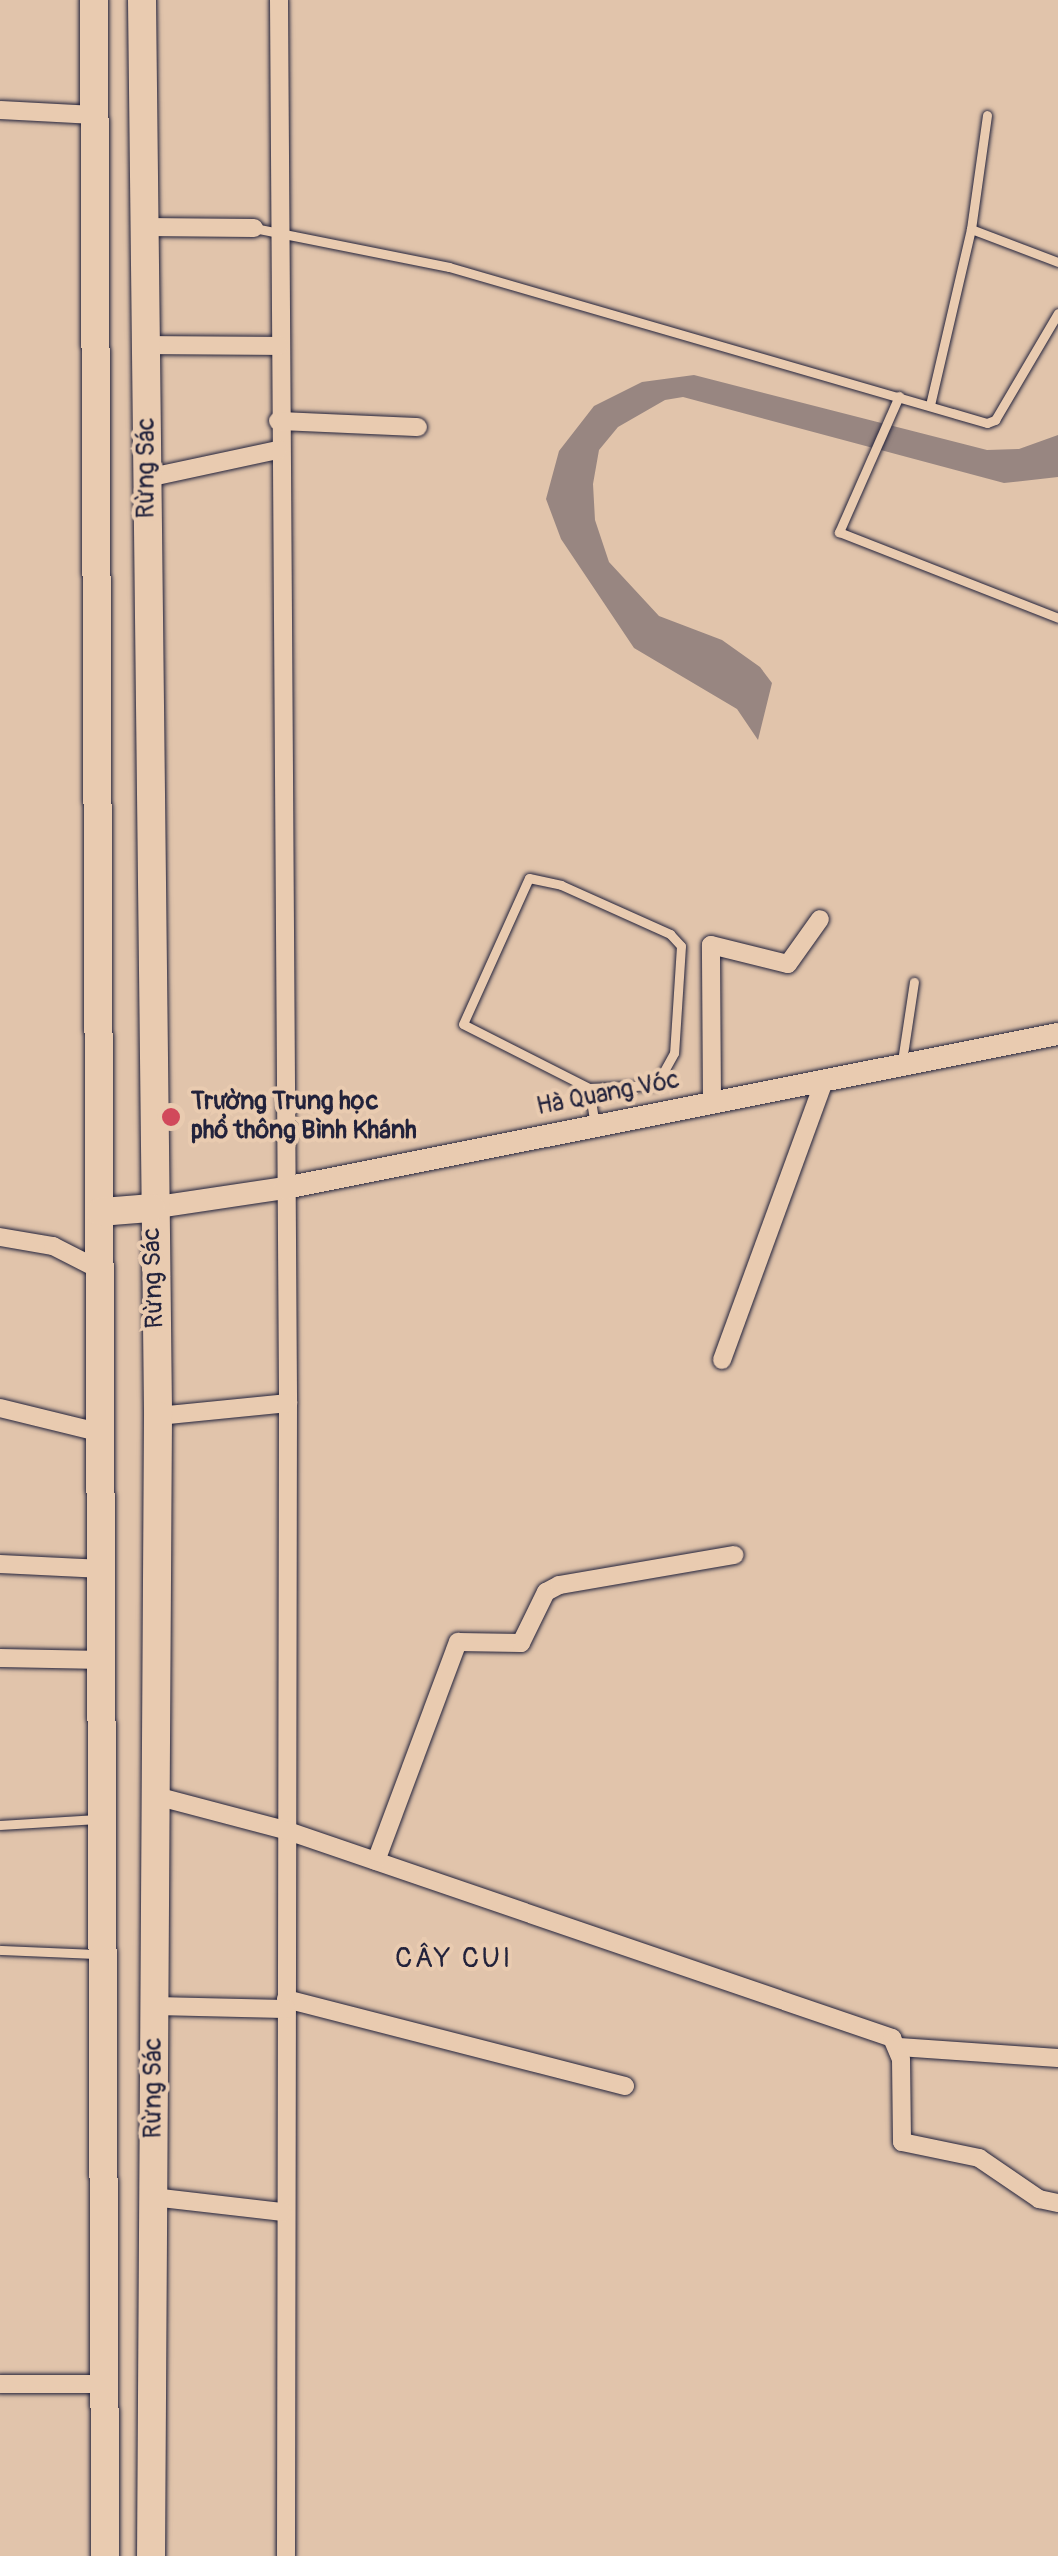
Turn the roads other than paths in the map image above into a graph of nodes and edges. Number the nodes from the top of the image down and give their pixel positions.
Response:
1 (94, 0) edge
2 (142, 0) edge
3 (279, 0) edge
4 (0, 110) edge
5 (986, 114) dead end
6 (95, 115) junction
7 (144, 226) junction
8 (254, 228) joint
9 (280, 229) junction
10 (971, 229) junction
11 (1058, 262) edge
12 (1058, 313) edge
13 (147, 345) junction
14 (279, 346) junction
15 (899, 396) junction
16 (930, 406) junction
17 (278, 421) junction
18 (418, 427) dead end
19 (278, 450) junction
20 (147, 478) junction
21 (1058, 618) edge
22 (820, 920) dead end
23 (914, 982) dead end
24 (1058, 1034) edge
25 (902, 1064) junction
26 (825, 1079) junction
27 (589, 1088) junction
28 (712, 1101) junction
29 (595, 1125) junction
30 (284, 1188) junction
31 (160, 1207) junction
32 (101, 1212) junction
33 (0, 1237) edge
34 (102, 1272) junction
35 (722, 1360) dead end
36 (288, 1403) junction
37 (0, 1408) edge
38 (169, 1416) junction
39 (102, 1433) junction
40 (734, 1555) dead end
41 (0, 1564) edge
42 (103, 1569) junction
43 (0, 1658) edge
44 (104, 1660) junction
45 (168, 1799) junction
46 (104, 1818) junction
47 (0, 1825) edge
48 (285, 1830) junction
49 (376, 1861) junction
50 (0, 1950) edge
51 (105, 1954) junction
52 (286, 2004) junction
53 (166, 2006) junction
54 (899, 2047) junction
55 (1058, 2058) edge
56 (625, 2086) dead end
57 (164, 2198) junction
58 (1058, 2203) edge
59 (284, 2212) junction
60 (0, 2384) edge
61 (105, 2384) junction
62 (105, 2556) edge
63 (151, 2556) edge
64 (286, 2556) edge

1 - 6 main road, Rừng Sác
2 - 7 main road, Rừng Sác
3 - 9 street
4 - 6 street
5 - 10 lane
6 - 32 main road, Rừng Sác
7 - 8 street
7 - 13 main road, Rừng Sác
8 - 9 lane
9 - 14 street
9 - 15 lane
10 - 11 lane
10 - 16 lane
12 - 16 lane
13 - 14 street
13 - 20 main road, Rừng Sác
14 - 17 street
15 - 16 lane
15 - 21 lane
17 - 18 street
17 - 19 street
19 - 20 street
19 - 30 street
20 - 31 main road, Rừng Sác
22 - 28 street
23 - 25 lane
24 - 25 street, Hà Quang Vóc
25 - 26 street, Hà Quang Vóc
26 - 28 street, Hà Quang Vóc
26 - 35 street
27 - 27 lane
27 - 29 lane
28 - 29 street, Hà Quang Vóc
29 - 30 street, Hà Quang Vóc
30 - 31 street, Hà Quang Vóc
30 - 36 street
31 - 32 main road
31 - 38 main road, Rừng Sác
32 - 34 main road, Rừng Sác
33 - 34 street
34 - 39 main road, Rừng Sác
36 - 38 street
36 - 48 street
37 - 39 street
38 - 45 main road, Rừng Sác
39 - 42 main road, Rừng Sác
40 - 49 street
41 - 42 street
42 - 44 main road, Rừng Sác
43 - 44 street
44 - 46 main road, Rừng Sác
45 - 48 street
45 - 53 main road, Rừng Sác
46 - 47 lane
46 - 51 main road, Rừng Sác
48 - 49 street
48 - 52 street
49 - 54 street
50 - 51 lane
51 - 61 main road, Rừng Sác
52 - 53 street
52 - 56 street
52 - 59 street
53 - 57 main road, Rừng Sác
54 - 55 street
54 - 58 street
57 - 59 street
57 - 63 main road, Rừng Sác
59 - 64 street
60 - 61 street
61 - 62 main road, Rừng Sác

